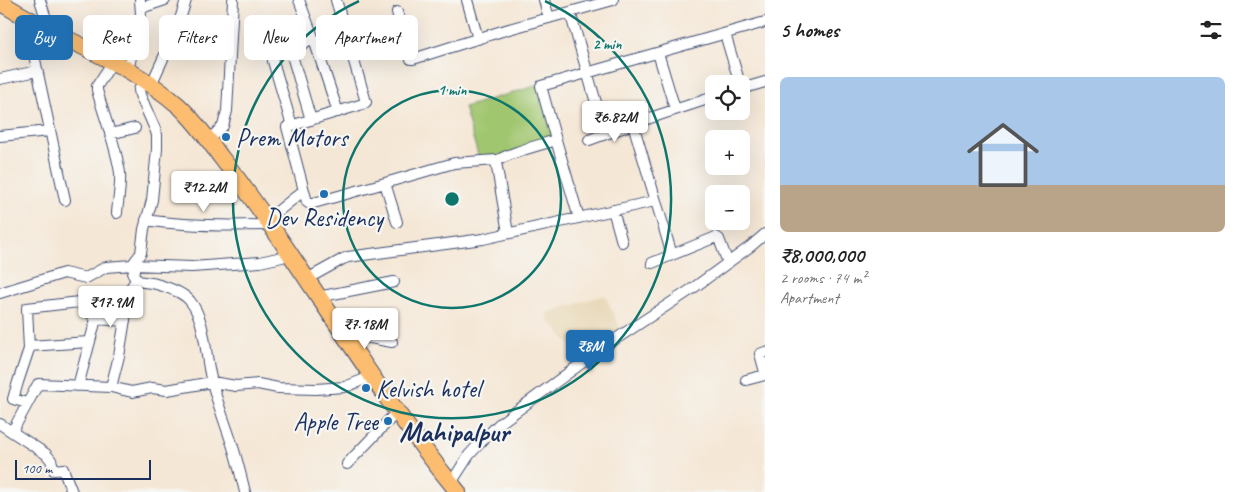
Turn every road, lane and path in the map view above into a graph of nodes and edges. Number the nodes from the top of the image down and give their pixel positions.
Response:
1 (40, 0) edge
2 (165, 0) edge
3 (186, 0) edge
4 (233, 0) edge
5 (298, 0) edge
6 (336, 0) edge
7 (467, 0) edge
8 (544, 0) edge
9 (613, 0) edge
10 (0, 2) edge
11 (140, 4) edge
12 (584, 4) edge
13 (0, 12) edge
14 (397, 12) dead end
15 (570, 12) junction
16 (19, 15) edge
17 (42, 15) edge
18 (549, 18) junction
19 (15, 19) edge
20 (765, 22) edge
21 (724, 34) junction
22 (313, 37) junction
23 (478, 39) junction
24 (73, 43) edge
25 (73, 49) edge
26 (658, 53) junction
27 (35, 60) edge
28 (273, 61) dead end
29 (108, 69) junction
30 (128, 70) junction
31 (37, 71) junction
32 (587, 73) junction
33 (737, 75) edge
34 (0, 79) edge
35 (765, 82) edge
36 (146, 85) junction
37 (750, 86) edge
38 (705, 100) edge
39 (675, 109) junction
40 (338, 112) junction
41 (311, 120) junction
42 (633, 124) junction
43 (292, 126) junction
44 (135, 128) dead end
45 (50, 131) junction
46 (110, 134) junction
47 (606, 134) junction
48 (0, 136) edge
49 (209, 140) junction
50 (556, 140) junction
51 (588, 140) dead end
52 (497, 160) junction
53 (385, 183) junction
54 (303, 191) junction
55 (64, 200) dead end
56 (655, 201) junction
57 (613, 210) junction
58 (117, 213) dead end
59 (579, 218) junction
60 (146, 220) junction
61 (397, 222) dead end
62 (264, 223) junction
63 (508, 233) junction
64 (765, 234) edge
65 (622, 242) dead end
66 (672, 255) junction
67 (282, 257) junction
68 (652, 263) dead end
69 (728, 263) junction
70 (132, 265) junction
71 (307, 279) junction
72 (136, 280) junction
73 (394, 282) dead end
74 (0, 293) edge
75 (318, 297) junction
76 (96, 319) junction
77 (125, 321) junction
78 (343, 334) junction
79 (89, 342) junction
80 (392, 342) dead end
81 (29, 346) junction
82 (763, 353) edge
83 (765, 374) edge
84 (365, 379) junction
85 (746, 380) dead end
86 (212, 382) junction
87 (78, 386) junction
88 (111, 387) junction
89 (28, 403) junction
90 (393, 416) junction
91 (0, 424) edge
92 (12, 432) junction
93 (347, 464) dead end
94 (450, 490) edge
95 (72, 492) edge
96 (245, 492) edge

1 - 17 street
2 - 11 street
3 - 36 street
4 - 49 street
5 - 22 street
6 - 40 street
7 - 23 street
8 - 18 street
9 - 12 street
10 - 16 main road
11 - 30 street
12 - 15 street
13 - 19 main road
14 - 23 street
15 - 18 street
15 - 32 street
18 - 23 street
20 - 21 street
21 - 26 street
21 - 33 street
22 - 40 street
22 - 41 street
24 - 30 main road
25 - 29 main road
26 - 32 street
26 - 39 street
27 - 31 street
28 - 43 street
29 - 36 main road
29 - 46 street
30 - 36 main road
31 - 34 street
31 - 45 street
32 - 47 street
32 - 50 street
35 - 37 street
36 - 49 main road
36 - 60 street
36 - 62 main road
38 - 39 street
39 - 42 street
40 - 41 street
41 - 43 street
42 - 47 street
42 - 56 street
43 - 54 street
44 - 46 street
45 - 48 street
45 - 55 street
46 - 58 street
47 - 51 street
49 - 62 main road
50 - 52 street
50 - 59 street
52 - 53 street
52 - 63 street
53 - 54 street
53 - 61 street
54 - 62 street
56 - 57 street
56 - 66 street
57 - 59 street
57 - 65 street
59 - 63 street
60 - 62 street
60 - 70 street
62 - 67 main road
62 - 71 main road
63 - 71 street
64 - 69 street
66 - 68 street
66 - 69 street
67 - 70 street
67 - 84 main road
69 - 94 street
70 - 72 street
70 - 74 street
71 - 75 main road
72 - 77 street
72 - 86 street
73 - 75 street
75 - 78 main road
76 - 77 street
76 - 79 street
76 - 81 street
77 - 88 street
78 - 80 street
78 - 94 main road
79 - 81 street
79 - 87 street
81 - 89 street
82 - 83 street
83 - 85 street
84 - 86 street
84 - 90 main road
86 - 88 street
86 - 96 street
87 - 88 street
87 - 89 street
89 - 92 street
90 - 93 street
90 - 94 main road
91 - 92 street
92 - 95 street

